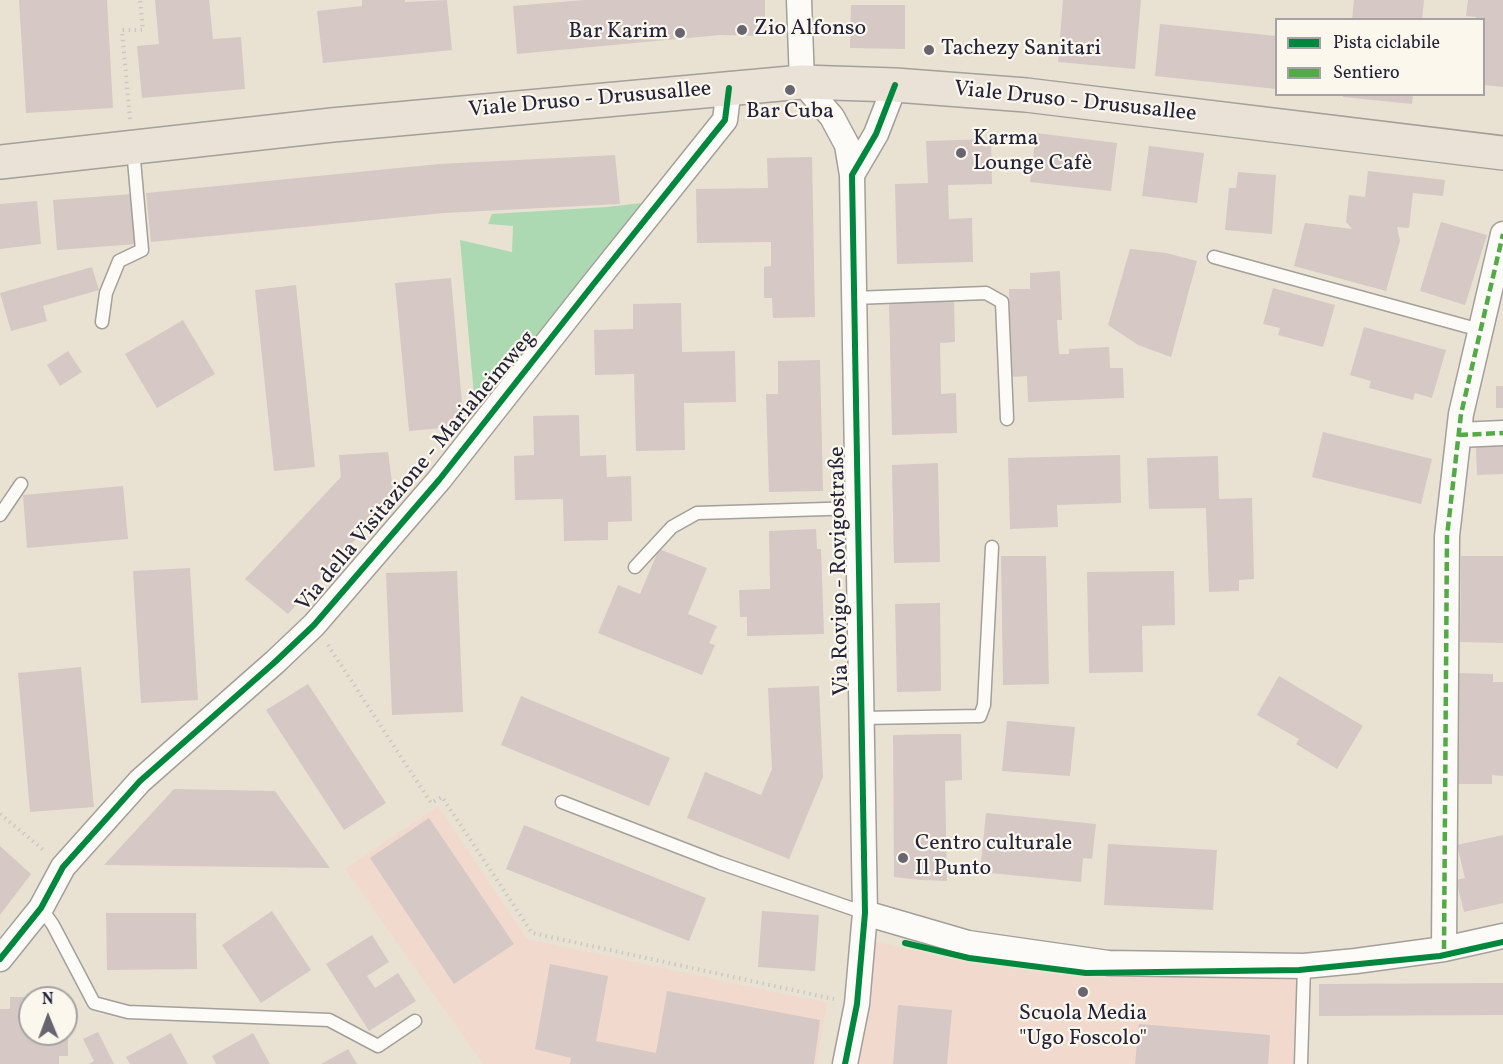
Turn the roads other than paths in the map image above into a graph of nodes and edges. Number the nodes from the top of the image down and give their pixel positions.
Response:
1 (799, 0) edge
2 (802, 82) junction
3 (895, 85) junction
4 (729, 88) junction
5 (133, 147) junction
6 (1503, 153) edge
7 (0, 162) edge
8 (852, 175) junction
9 (1503, 234) edge
10 (1214, 257) dead end
11 (854, 298) junction
12 (102, 322) dead end
13 (1480, 330) junction
14 (1007, 419) dead end
15 (1503, 433) edge
16 (1459, 435) junction
17 (21, 484) dead end
18 (858, 508) junction
19 (0, 515) edge
20 (992, 548) dead end
21 (635, 567) dead end
22 (861, 718) junction
23 (562, 802) dead end
24 (41, 908) junction
25 (865, 913) junction
26 (1503, 936) edge
27 (1443, 949) junction
28 (0, 959) edge
29 (1304, 966) junction
30 (415, 1021) dead end
31 (845, 1064) edge
32 (1301, 1064) edge

1 - 2 street
2 - 3 main road, Viale Druso - Drususallee
2 - 4 main road, Viale Druso - Drususallee
2 - 8 street, Via Rovigo - Rovigostraße
3 - 6 main road, Viale Druso - Drususallee
3 - 8 street
4 - 5 main road, Viale Druso - Drususallee
4 - 24 street, Via della Visitazione - Mariaheimweg
5 - 7 main road, Viale Druso - Drususallee
5 - 12 lane
8 - 11 street, Via Rovigo - Rovigostraße
9 - 13 street
10 - 13 lane
11 - 14 lane
11 - 18 street, Via Rovigo - Rovigostraße
13 - 16 street
15 - 16 street
16 - 27 street
17 - 19 lane
18 - 21 lane
18 - 22 street, Via Rovigo - Rovigostraße
20 - 22 lane
22 - 25 street, Via Rovigo - Rovigostraße
23 - 25 lane
24 - 28 street, Via della Visitazione - Mariaheimweg
24 - 30 lane
25 - 29 street
25 - 31 street, Via Rovigo - Rovigostraße
26 - 27 street
27 - 29 street
29 - 32 lane

